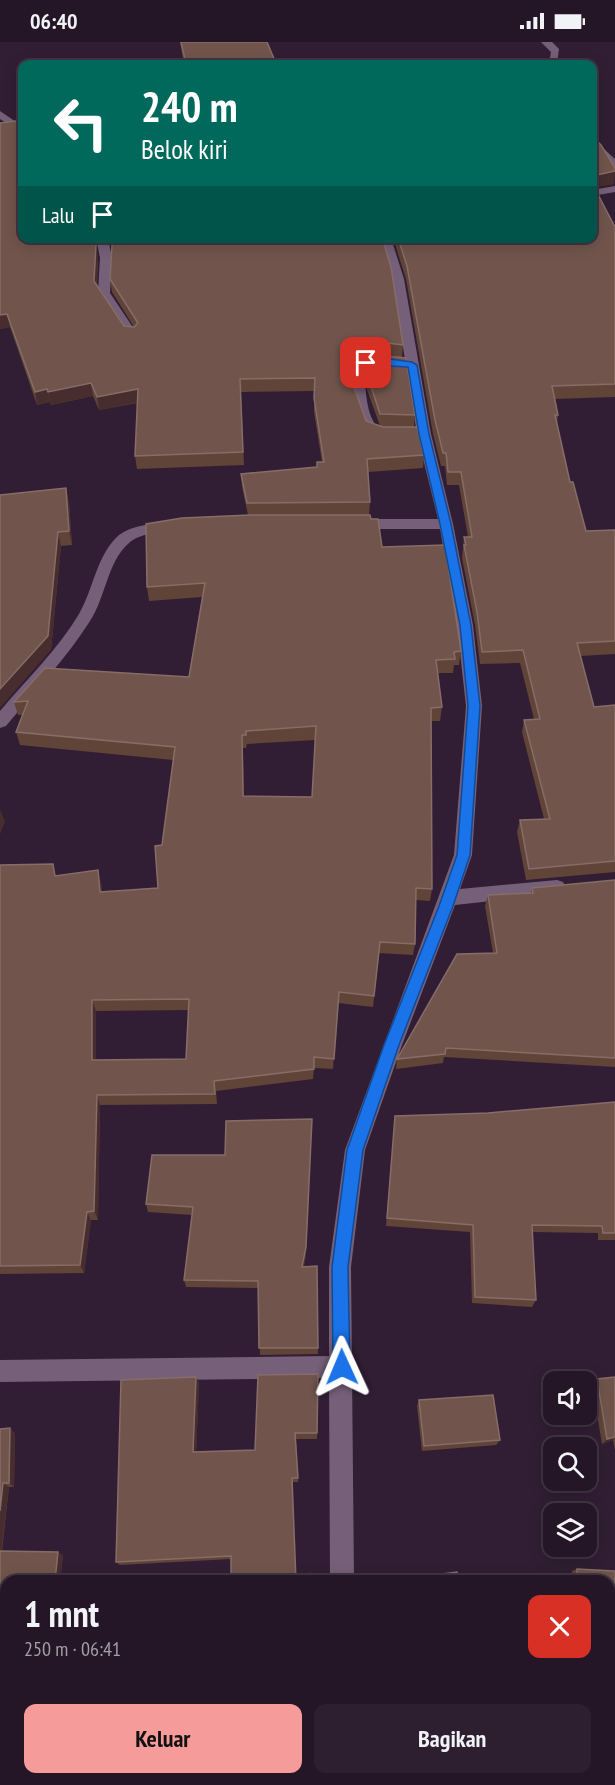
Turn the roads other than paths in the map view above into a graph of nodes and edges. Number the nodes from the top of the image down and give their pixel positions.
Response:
1 (546, 42) edge
2 (554, 60) edge
3 (0, 114) edge
4 (18, 127) edge
5 (597, 146) edge
6 (615, 165) edge
7 (615, 189) edge
8 (597, 192) edge
9 (103, 243) edge
10 (387, 243) edge
11 (132, 335) edge
12 (412, 365) junction
13 (412, 434) junction
14 (342, 524) edge
15 (446, 524) junction
16 (182, 525) edge
17 (0, 722) edge
18 (579, 885) edge
19 (448, 898) junction
20 (342, 1367) junction
21 (0, 1371) edge
22 (342, 1575) edge

1 - 2 street
3 - 4 street
5 - 6 street
7 - 8 street
9 - 11 street
10 - 12 street
12 - 13 street
12 - 13 street
13 - 15 street
14 - 15 street
15 - 19 street
16 - 17 street
18 - 19 street
19 - 20 street
20 - 21 street
20 - 22 street

